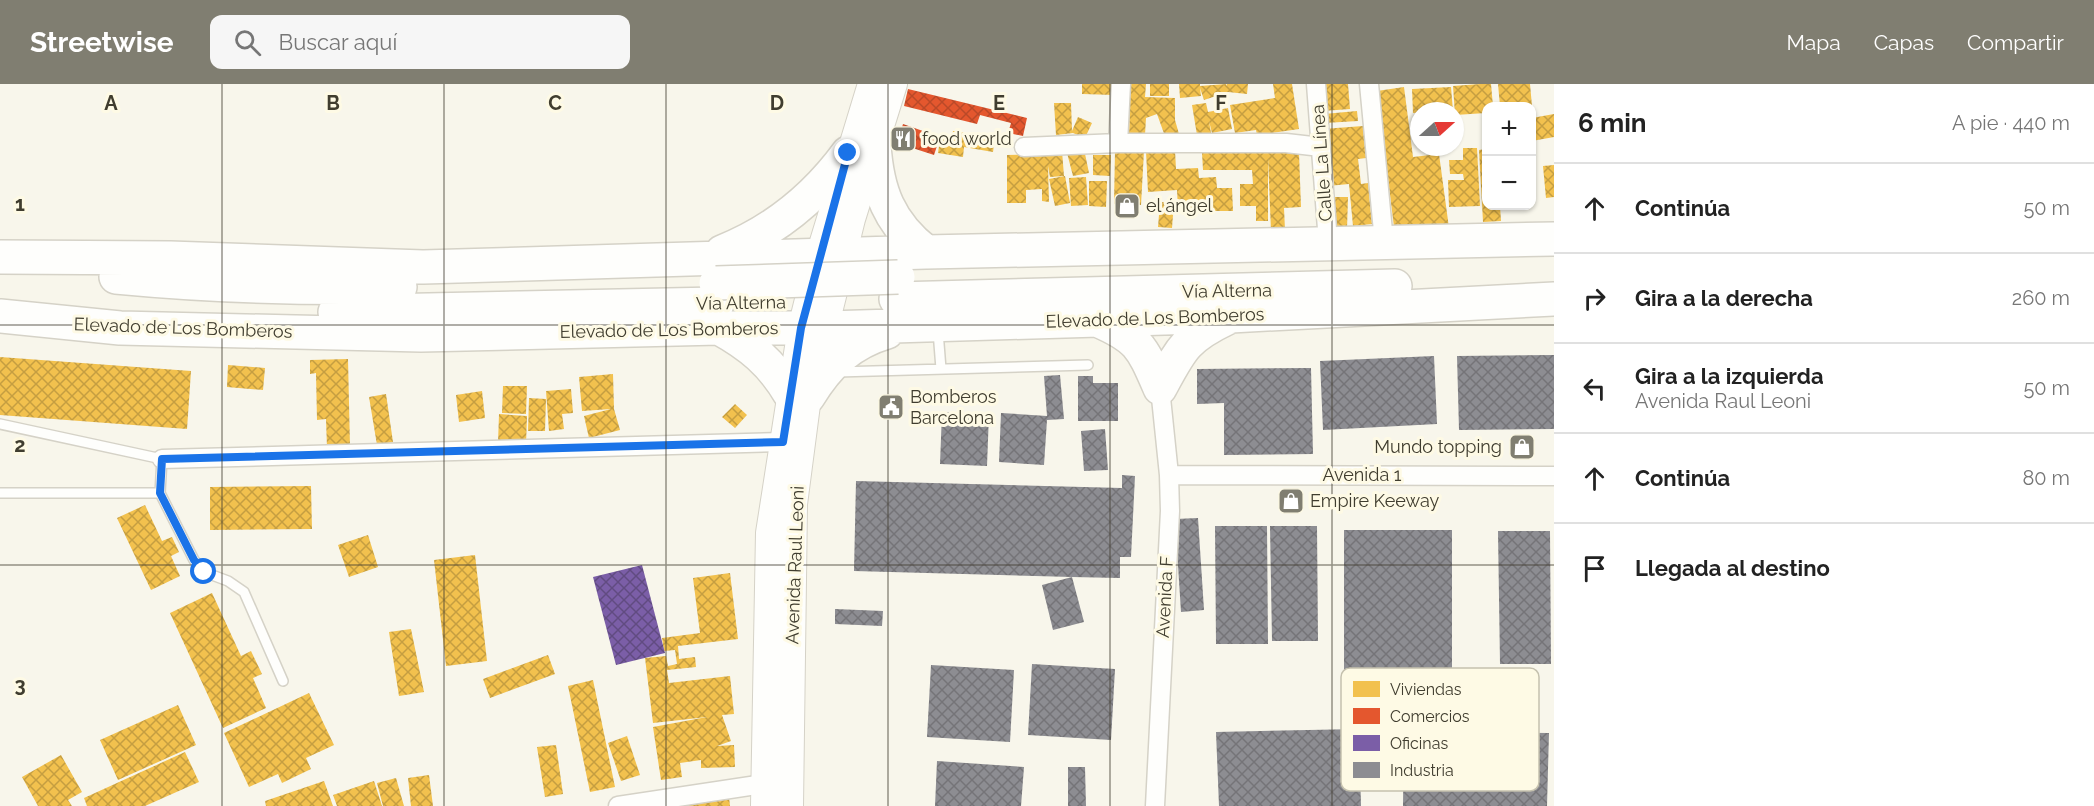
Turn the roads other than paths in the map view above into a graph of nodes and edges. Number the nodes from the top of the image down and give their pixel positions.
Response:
1 (871, 84) edge
2 (894, 84) edge
3 (1121, 84) edge
4 (1316, 84) edge
5 (1369, 84) edge
6 (1118, 143) junction
7 (1024, 147) dead end
8 (1320, 147) junction
9 (861, 149) junction
10 (1554, 239) edge
11 (1328, 242) junction
12 (1384, 242) junction
13 (926, 252) junction
14 (831, 254) junction
15 (0, 257) edge
16 (1554, 258) edge
17 (0, 266) edge
18 (1554, 280) edge
19 (897, 288) junction
20 (713, 293) junction
21 (1554, 299) edge
22 (0, 305) edge
23 (0, 316) edge
24 (1231, 316) junction
25 (1097, 320) junction
26 (932, 323) junction
27 (814, 328) junction
28 (1088, 365) dead end
29 (941, 369) junction
30 (807, 388) junction
31 (1160, 388) junction
32 (0, 424) edge
33 (783, 442) junction
34 (162, 459) junction
35 (1169, 475) junction
36 (1554, 476) edge
37 (0, 493) edge
38 (160, 493) junction
39 (284, 681) dead end
40 (764, 795) edge
41 (618, 806) edge
42 (790, 806) edge
43 (1155, 806) edge

1 - 9 main road
2 - 9 main road
3 - 6 street
4 - 8 street, Calle La Línea
5 - 12 street
6 - 7 street
6 - 8 street
8 - 11 street, Calle La Línea
9 - 13 highway
9 - 14 main road, Avenida Raul Leoni
9 - 20 highway
10 - 12 highway, Elevado de Los Bomberos
11 - 12 highway, Elevado de Los Bomberos
11 - 13 highway, Elevado de Los Bomberos
13 - 14 highway, Elevado de Los Bomberos
14 - 20 highway, Elevado de Los Bomberos
14 - 27 main road, Avenida Raul Leoni
15 - 20 highway, Elevado de Los Bomberos
16 - 19 highway, Vía Alterna
17 - 20 highway, Elevado de Los Bomberos
18 - 19 highway, Vía Alterna
19 - 20 highway, Elevado de Los Bomberos, bridge
20 - 22 highway, Vía Alterna
20 - 23 highway, Elevado de Los Bomberos
20 - 27 highway, Elevado de Los Bomberos
20 - 30 highway
21 - 24 highway, Elevado de Los Bomberos
24 - 25 highway, Elevado de Los Bomberos
24 - 31 highway
25 - 26 highway, Elevado de Los Bomberos
25 - 31 highway
26 - 27 highway, Elevado de Los Bomberos
26 - 29 lane
26 - 30 highway
27 - 30 main road, Avenida Raul Leoni
28 - 29 lane
29 - 30 lane
30 - 33 main road, Avenida Raul Leoni
30 - 42 main road, Avenida Raul Leoni
31 - 35 street, Avenida F
32 - 34 lane
33 - 34 street
33 - 40 main road, Avenida Raul Leoni
34 - 38 lane
35 - 36 street, Avenida 1
35 - 43 street, Avenida F
37 - 38 lane
38 - 39 lane
40 - 41 street

